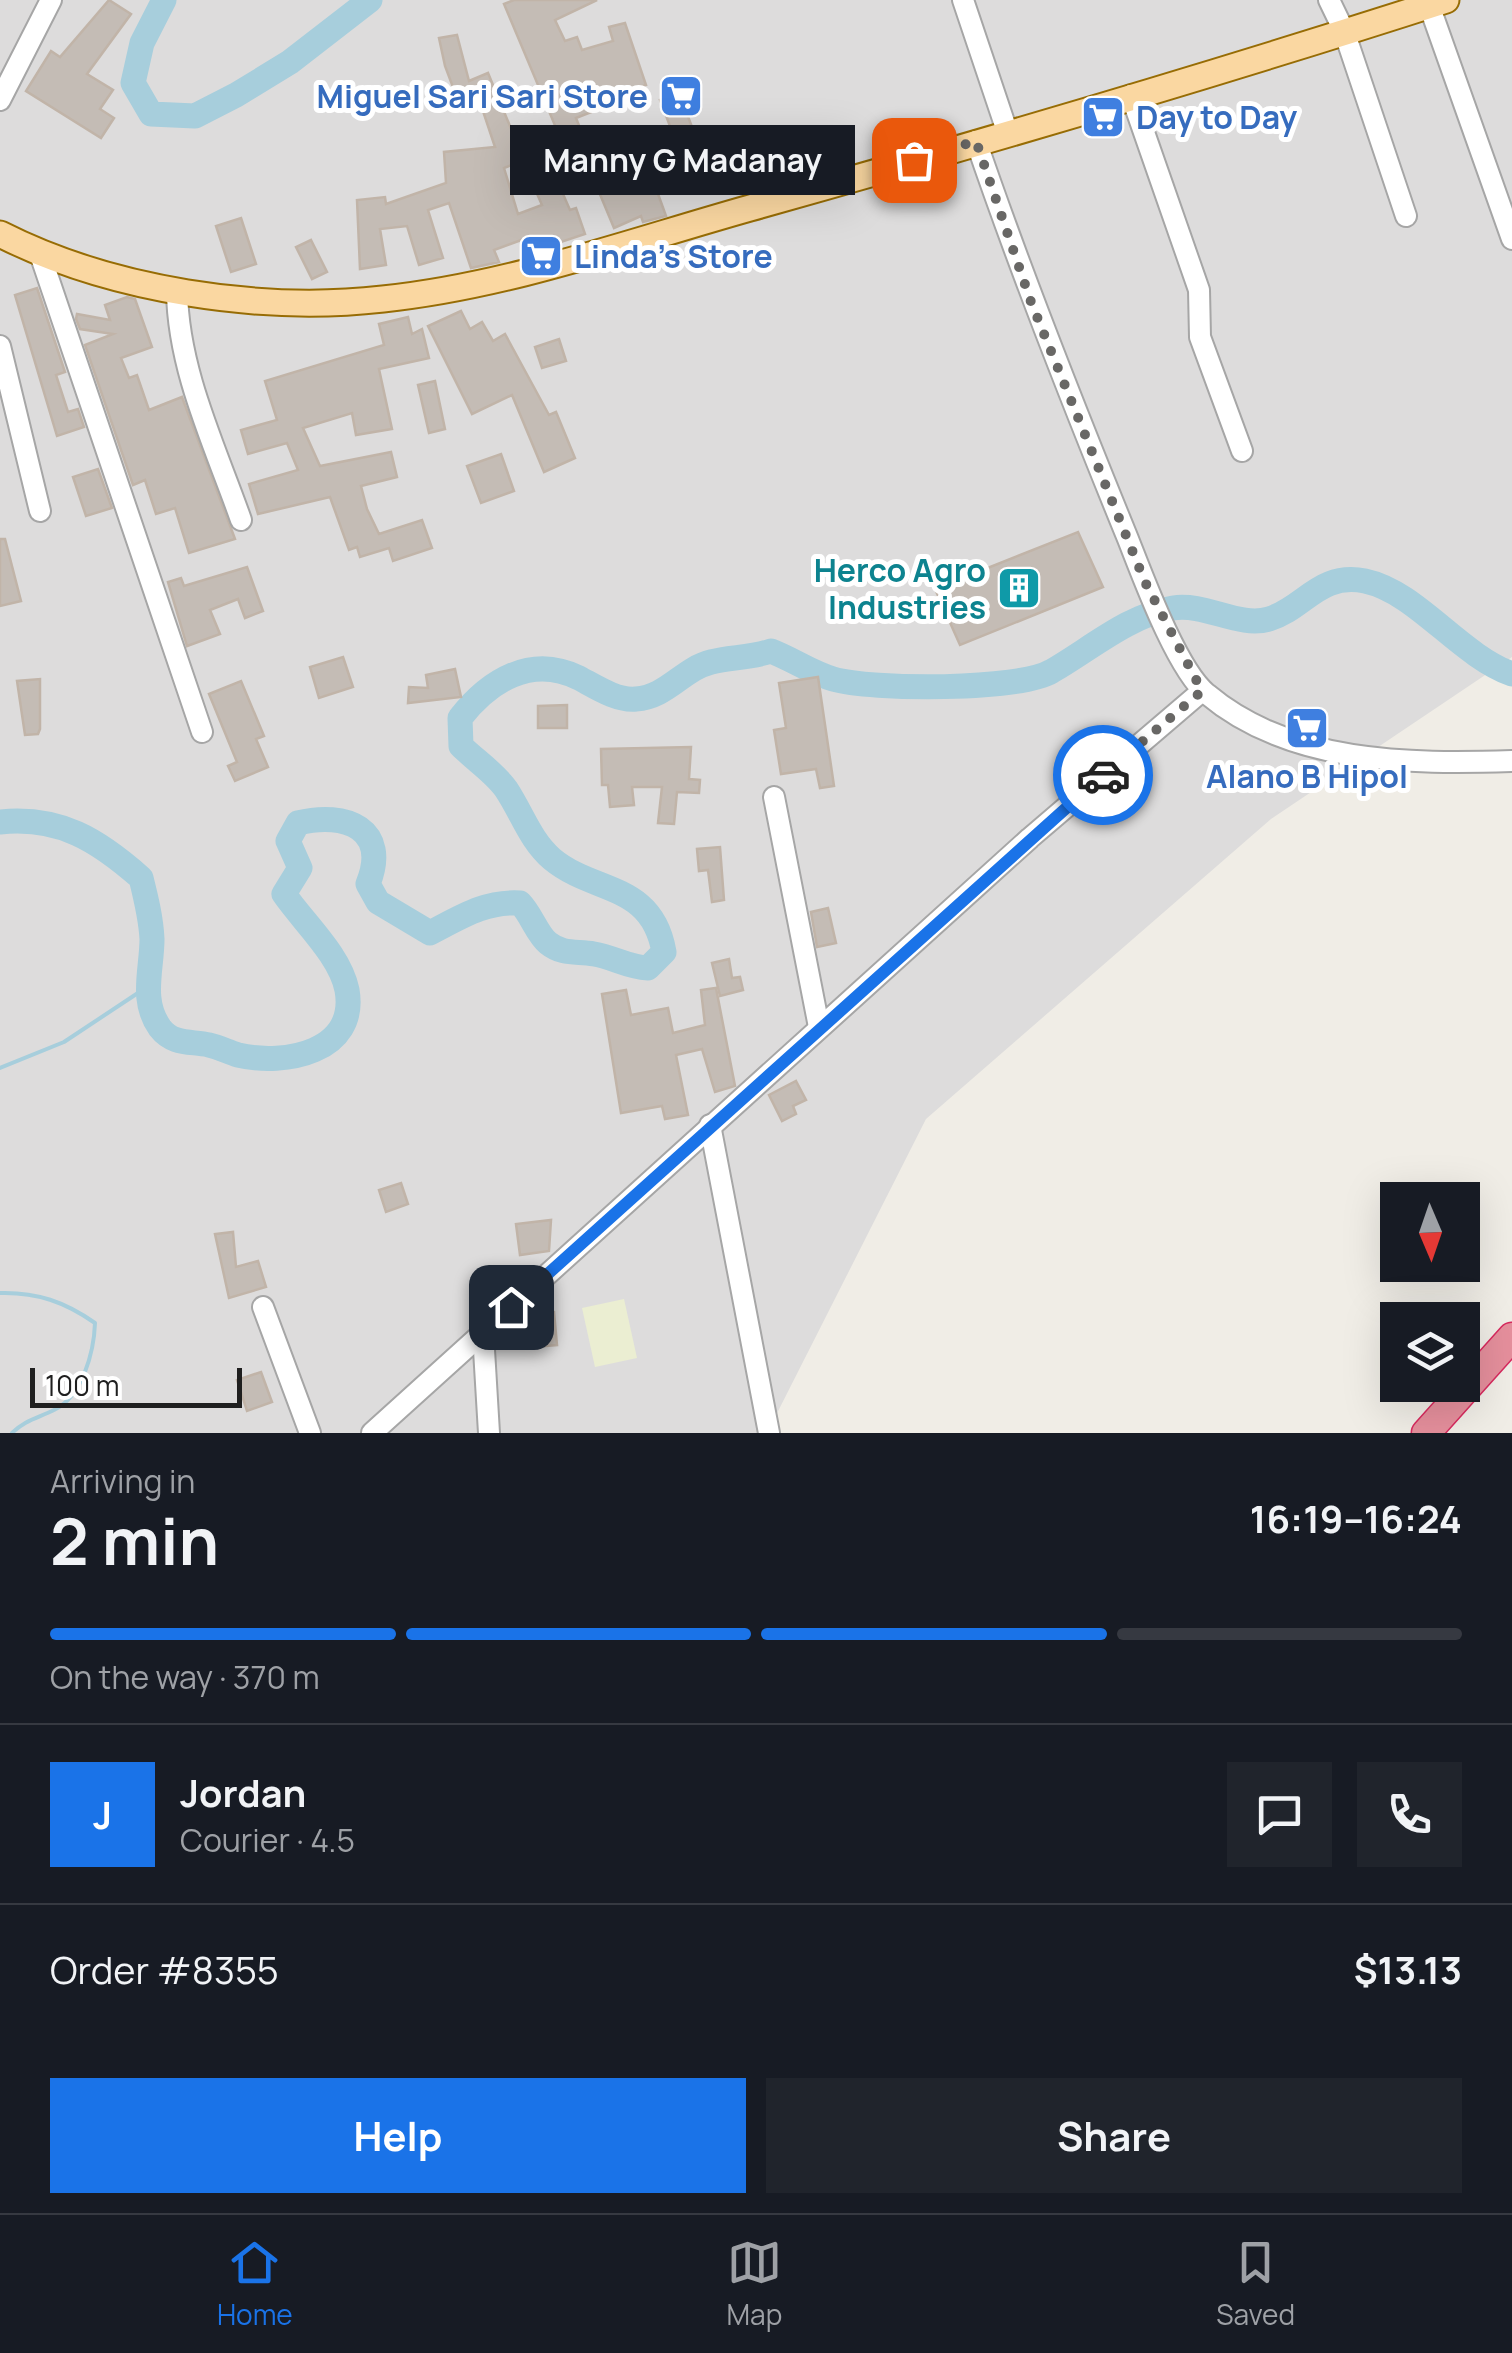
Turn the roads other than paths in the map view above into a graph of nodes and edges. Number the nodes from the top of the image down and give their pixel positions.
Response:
1 (50, 0) edge
2 (963, 0) edge
3 (1328, 0) edge
4 (1437, 3) edge
5 (1344, 31) junction
6 (1131, 95) junction
7 (0, 100) edge
8 (1007, 132) junction
9 (976, 141) junction
10 (1406, 216) dead end
11 (0, 234) edge
12 (1512, 239) edge
13 (40, 254) junction
14 (177, 291) junction
15 (0, 346) edge
16 (1242, 451) dead end
17 (40, 511) dead end
18 (241, 520) dead end
19 (1202, 691) junction
20 (202, 732) dead end
21 (1512, 762) edge
22 (774, 796) dead end
23 (819, 1027) junction
24 (710, 1125) junction
25 (264, 1306) dead end
26 (483, 1333) junction
27 (1512, 1337) edge
28 (310, 1433) edge
29 (372, 1433) edge
30 (489, 1433) edge
31 (769, 1433) edge
32 (1426, 1433) edge

1 - 7 street
2 - 8 street
3 - 5 street
4 - 5 main road
4 - 12 street
5 - 6 main road
5 - 10 street
6 - 8 main road
6 - 16 street
8 - 9 main road
9 - 14 main road
9 - 19 street
11 - 13 main road
13 - 14 main road
13 - 20 street
14 - 18 street
15 - 17 street
19 - 21 street
19 - 23 street
22 - 23 street
23 - 24 street
24 - 26 street
24 - 31 street
25 - 28 street
26 - 29 street
26 - 30 street
27 - 32 highway

